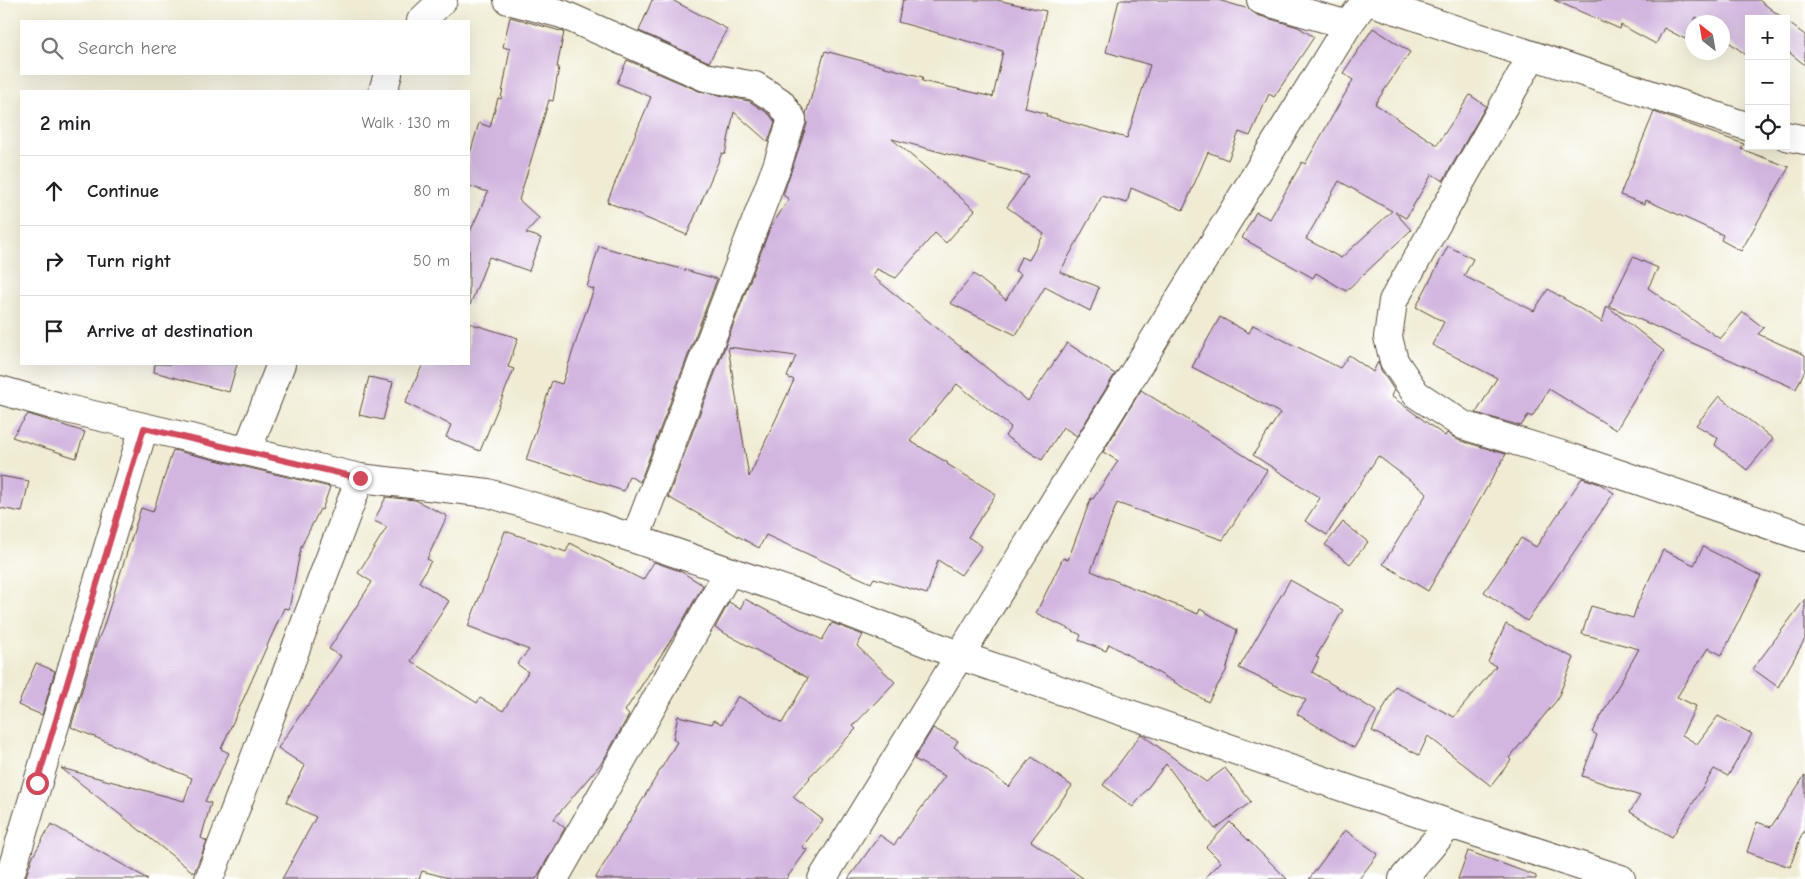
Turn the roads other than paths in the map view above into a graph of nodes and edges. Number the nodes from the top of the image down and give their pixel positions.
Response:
1 (444, 0) edge
2 (508, 0) edge
3 (1261, 0) edge
4 (1366, 0) edge
5 (421, 20) edge
6 (1348, 25) junction
7 (1532, 56) junction
8 (388, 75) edge
9 (383, 90) edge
10 (1745, 126) edge
11 (1790, 137) edge
12 (1805, 140) edge
13 (281, 365) edge
14 (0, 390) edge
15 (144, 428) junction
16 (247, 451) junction
17 (360, 478) junction
18 (1805, 537) edge
19 (634, 539) junction
20 (729, 571) junction
21 (961, 656) junction
22 (1450, 824) junction
23 (9, 879) edge
24 (209, 879) edge
25 (554, 879) edge
26 (822, 879) edge
27 (1403, 879) edge
28 (1621, 879) edge

1 - 5 street
2 - 19 street
3 - 6 street
4 - 6 street
4 - 7 street
6 - 21 street
7 - 10 street
7 - 18 street
8 - 9 street
11 - 12 street
13 - 16 street
14 - 15 street
15 - 16 street
15 - 23 street
16 - 17 street
17 - 19 street
17 - 24 street
19 - 20 street
20 - 21 street
20 - 25 street
21 - 22 street
21 - 26 street
22 - 27 street
22 - 28 street

